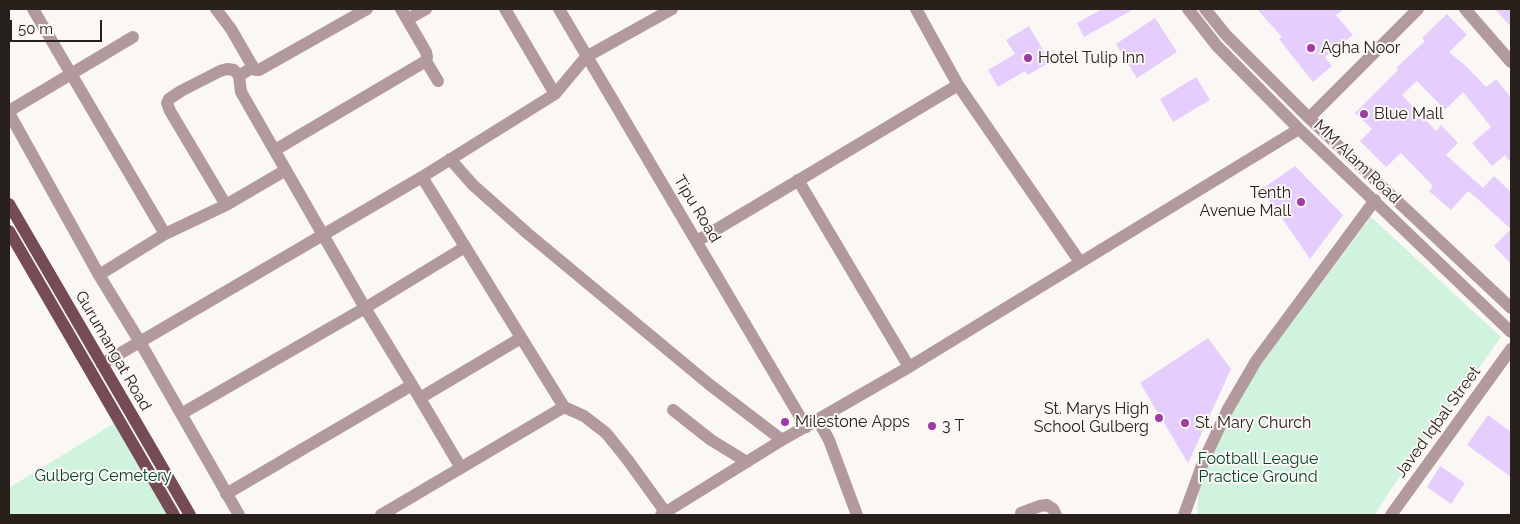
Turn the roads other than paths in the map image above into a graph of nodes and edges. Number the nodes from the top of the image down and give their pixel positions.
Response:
1 (33, 9) edge
2 (216, 9) edge
3 (367, 9) edge
4 (426, 9) edge
5 (505, 9) edge
6 (559, 9) edge
7 (672, 9) edge
8 (916, 9) edge
9 (1188, 9) edge
10 (1205, 9) edge
11 (1418, 9) edge
12 (1465, 9) edge
13 (404, 14) edge
14 (133, 37) dead end
15 (586, 57) junction
16 (426, 61) junction
17 (1511, 62) edge
18 (253, 67) junction
19 (70, 74) junction
20 (239, 76) junction
21 (438, 81) dead end
22 (958, 85) junction
23 (555, 94) junction
24 (9, 112) edge
25 (1309, 118) junction
26 (1299, 129) junction
27 (275, 150) junction
28 (450, 159) junction
29 (286, 170) junction
30 (422, 176) junction
31 (798, 180) junction
32 (1375, 200) junction
33 (9, 204) edge
34 (226, 205) junction
35 (9, 231) edge
36 (164, 234) junction
37 (322, 235) junction
38 (697, 242) junction
39 (465, 247) junction
40 (1080, 262) junction
41 (99, 275) junction
42 (365, 308) junction
43 (1511, 308) edge
44 (1511, 332) edge
45 (521, 338) junction
46 (140, 342) junction
47 (1511, 349) edge
48 (102, 364) junction
49 (909, 367) junction
50 (412, 385) junction
51 (420, 398) junction
52 (564, 407) junction
53 (672, 410) dead end
54 (181, 414) junction
55 (818, 420) junction
56 (806, 427) junction
57 (782, 440) junction
58 (747, 462) junction
59 (461, 468) junction
60 (226, 494) junction
61 (1021, 513) dead end
62 (664, 514) edge
63 (174, 515) edge
64 (190, 515) edge
65 (239, 515) edge
66 (381, 515) edge
67 (857, 515) edge
68 (1056, 515) edge
69 (1184, 515) edge
70 (1391, 515) edge

1 - 19 street
2 - 18 street
3 - 18 street
4 - 13 street
5 - 23 street
6 - 15 street, Tipu Road
7 - 15 street
8 - 22 street
9 - 26 street, MM Alam Road
10 - 25 street, MM Alam Road
11 - 25 street
12 - 17 street
13 - 16 street
14 - 19 street
15 - 23 street
15 - 38 street, Tipu Road
16 - 21 street
16 - 27 street
18 - 20 street
19 - 24 street
19 - 36 street
20 - 27 street
20 - 34 street
22 - 31 street
22 - 40 street
23 - 28 street
24 - 41 street
25 - 43 street, MM Alam Road
26 - 32 street, MM Alam Road
26 - 40 street
27 - 29 street
28 - 30 street
28 - 57 street
29 - 34 street
29 - 37 street
30 - 37 street
30 - 39 street
31 - 38 street
31 - 49 street
32 - 44 street, MM Alam Road
32 - 69 street
33 - 48 main road, Gurumangat Road
34 - 36 street
35 - 63 main road, Gurumangat Road
36 - 41 street
37 - 42 street
37 - 46 street
38 - 56 street, Tipu Road
39 - 42 street
39 - 45 street
40 - 49 street
41 - 46 street
42 - 50 street
42 - 54 street
45 - 51 street
45 - 52 street
46 - 48 street
46 - 54 street
47 - 70 street, Javed Iqbal Street
48 - 64 main road, Gurumangat Road
49 - 55 street
50 - 51 street
50 - 60 street
51 - 59 street
52 - 59 street
52 - 62 street
53 - 58 street
54 - 60 street
55 - 56 street
55 - 67 street
56 - 57 street
57 - 58 street
58 - 62 street
59 - 66 street
60 - 65 street
61 - 68 street

